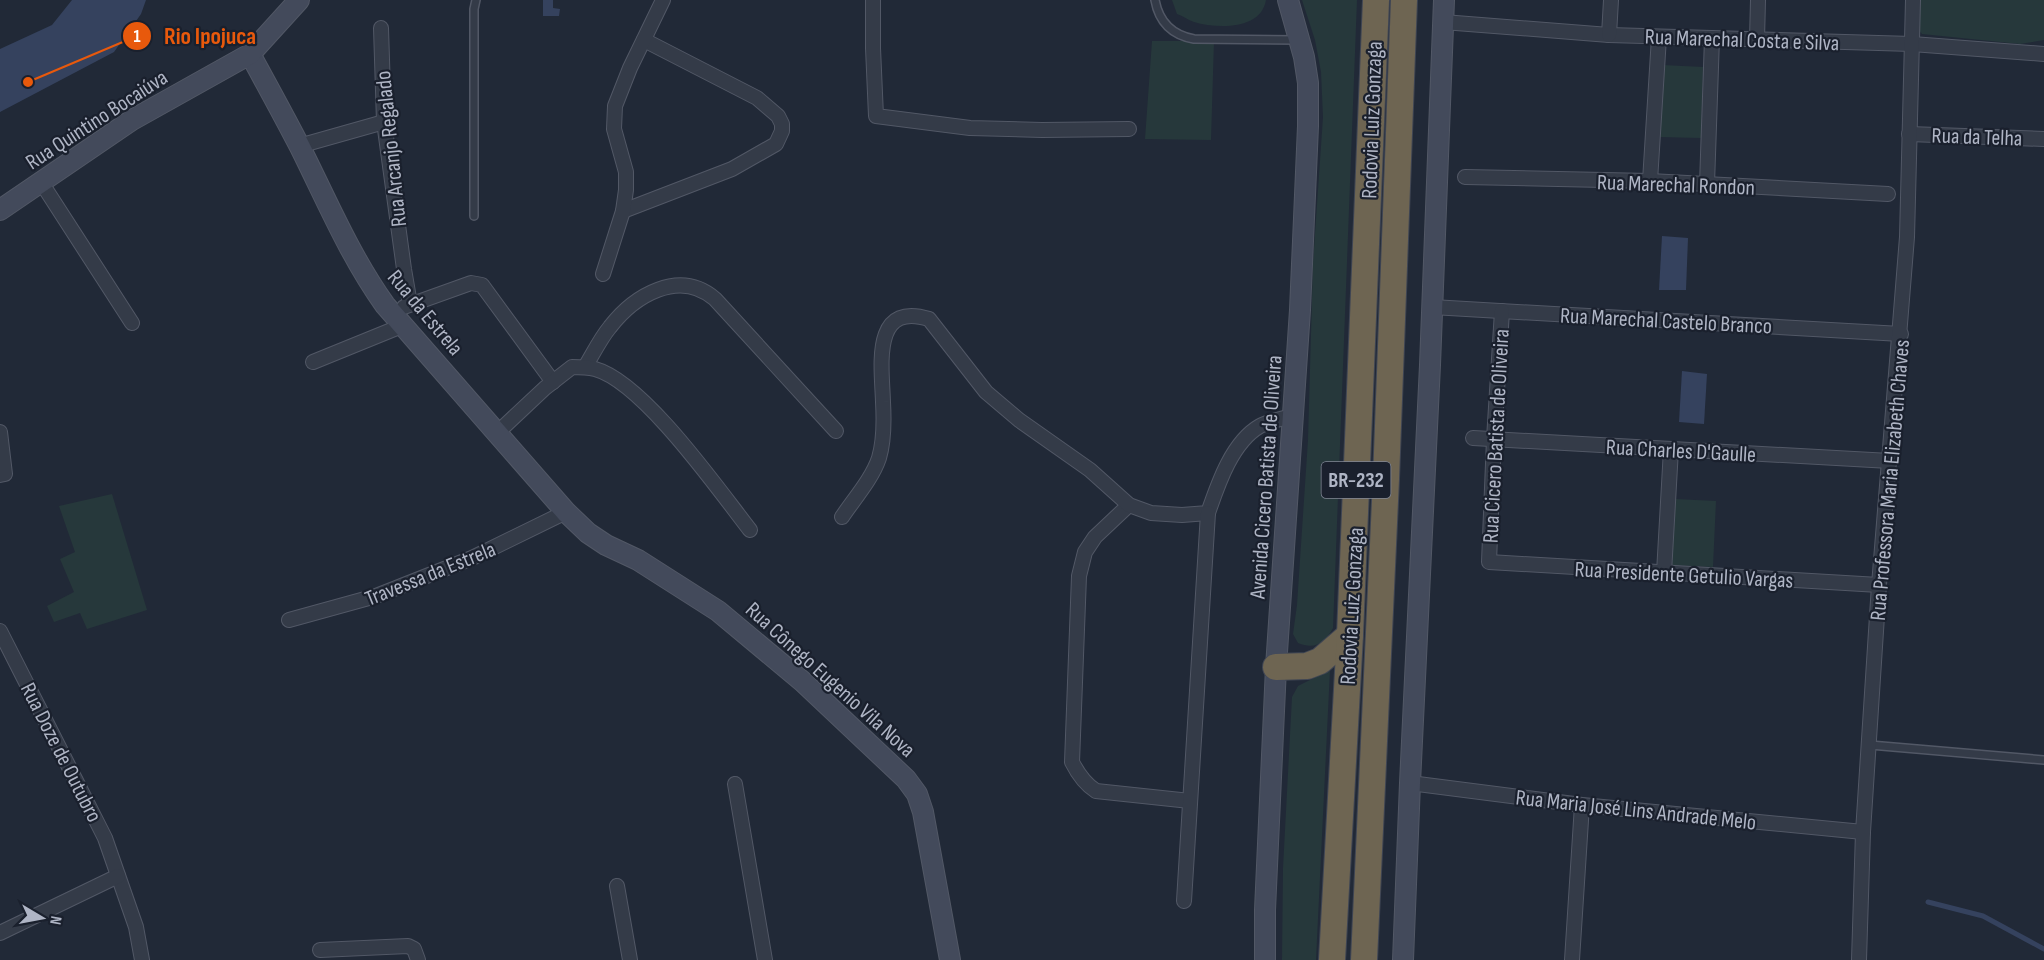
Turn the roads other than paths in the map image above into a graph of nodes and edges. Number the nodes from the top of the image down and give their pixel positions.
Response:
1 (299, 0) edge
2 (476, 0) edge
3 (663, 0) edge
4 (873, 0) edge
5 (1155, 0) edge
6 (1288, 0) edge
7 (1376, 0) edge
8 (1404, 0) edge
9 (1443, 0) edge
10 (1611, 0) edge
11 (1758, 0) edge
12 (1913, 0) edge
13 (1443, 22) junction
14 (381, 28) dead end
15 (1609, 35) junction
16 (1659, 37) junction
17 (1712, 38) junction
18 (1757, 39) junction
19 (644, 40) junction
20 (1300, 40) junction
21 (1912, 44) junction
22 (250, 54) junction
23 (2043, 54) edge
24 (384, 122) junction
25 (1129, 129) dead end
26 (1910, 134) junction
27 (2044, 139) edge
28 (299, 146) junction
29 (1465, 177) dead end
30 (1650, 181) junction
31 (41, 182) junction
32 (1707, 184) junction
33 (1888, 194) dead end
34 (0, 210) edge
35 (623, 211) junction
36 (474, 216) dead end
37 (603, 274) dead end
38 (410, 304) junction
39 (1432, 307) junction
40 (1502, 311) junction
41 (398, 319) junction
42 (132, 323) dead end
43 (1901, 334) junction
44 (313, 362) dead end
45 (585, 367) junction
46 (553, 382) junction
47 (1292, 416) junction
48 (836, 431) dead end
49 (0, 432) edge
50 (497, 433) junction
51 (1473, 438) dead end
52 (1494, 439) junction
53 (1671, 449) junction
54 (1890, 461) junction
55 (0, 475) edge
56 (1129, 506) junction
57 (566, 512) junction
58 (1208, 513) junction
59 (842, 517) dead end
60 (750, 530) dead end
61 (1489, 562) joint
62 (1664, 573) junction
63 (1879, 585) junction
64 (289, 621) dead end
65 (0, 631) edge
66 (1350, 635) junction
67 (1276, 667) junction
68 (1870, 745) junction
69 (2044, 760) edge
70 (1410, 783) junction
71 (735, 784) dead end
72 (1190, 801) junction
73 (1582, 805) junction
74 (1863, 832) junction
75 (118, 876) junction
76 (617, 886) dead end
77 (1184, 902) dead end
78 (0, 933) edge
79 (320, 950) dead end
80 (142, 960) edge
81 (418, 960) edge
82 (630, 960) edge
83 (765, 960) edge
84 (951, 960) edge
85 (1264, 960) edge
86 (1332, 960) edge
87 (1364, 960) edge
88 (1403, 960) edge
89 (1572, 960) edge
90 (1859, 960) edge

1 - 22 main road, Rua Quintino Bocaiúva
2 - 36 lane
3 - 19 street
4 - 25 street
5 - 20 lane
6 - 20 main road, Avenida Cicero Batista de Oliveira
7 - 66 highway, Rodovia Luiz Gonzaga / BR-232
8 - 87 highway, Rodovia Luiz Gonzaga / BR-232
9 - 13 main road
10 - 15 street
11 - 18 street
12 - 21 street, Rua Professora Maria Elizabeth Chaves
13 - 15 street, Rua Marechal Costa e Silva
13 - 39 main road
14 - 24 street, Rua Arcanjo Regalado
15 - 16 street, Rua Marechal Costa e Silva
16 - 17 street, Rua Marechal Costa e Silva
16 - 30 street
17 - 18 street, Rua Marechal Costa e Silva
17 - 32 street
18 - 21 street, Rua Marechal Costa e Silva
19 - 35 street
19 - 35 street
20 - 47 main road, Avenida Cicero Batista de Oliveira
21 - 23 street, Rua Marechal Costa e Silva
21 - 26 street, Rua Professora Maria Elizabeth Chaves
22 - 28 main road, Rua da Estrela
22 - 31 main road, Rua Quintino Bocaiúva
24 - 28 street
24 - 38 street, Rua Arcanjo Regalado
26 - 27 street, Rua da Telha
26 - 43 street, Rua Professora Maria Elizabeth Chaves
28 - 41 main road, Rua da Estrela
29 - 30 street, Rua Marechal Rondon
30 - 32 street, Rua Marechal Rondon
31 - 34 main road, Rua Quintino Bocaiúva
31 - 42 street
32 - 33 street, Rua Marechal Rondon
35 - 37 street
38 - 41 street
38 - 46 street
39 - 40 street, Rua Marechal Castelo Branco
39 - 70 main road
40 - 43 street, Rua Marechal Castelo Branco
40 - 52 street, Rua Cicero Batista de Oliveira
41 - 44 street
41 - 50 main road, Rua da Estrela
43 - 54 street, Rua Professora Maria Elizabeth Chaves
45 - 46 street
45 - 48 street
45 - 60 street
46 - 50 street
47 - 58 street
47 - 67 main road, Avenida Cicero Batista de Oliveira
49 - 55 street
50 - 57 main road, Rua da Estrela
51 - 52 street, Rua Charles D'Gaulle
52 - 53 street, Rua Charles D'Gaulle
52 - 61 street, Rua Cicero Batista de Oliveira
53 - 54 street, Rua Charles D'Gaulle
53 - 62 street
54 - 63 street, Rua Professora Maria Elizabeth Chaves
56 - 58 street
56 - 59 street
56 - 72 street
57 - 64 street, Travessa da Estrela
57 - 84 main road, Rua Cônego Eugenio Vila Nova
58 - 72 street
61 - 62 street, Rua Presidente Getulio Vargas
62 - 63 street, Rua Presidente Getulio Vargas
63 - 68 street, Rua Professora Maria Elizabeth Chaves
65 - 75 street, Rua Doze de Outubro
66 - 67 highway
66 - 86 highway, Rodovia Luiz Gonzaga / BR-232
67 - 85 main road, Avenida Cicero Batista de Oliveira
68 - 69 lane
68 - 74 street, Rua Professora Maria Elizabeth Chaves
70 - 73 street, Rua Maria José Lins Andrade Melo
70 - 88 main road
71 - 83 street
72 - 77 street
73 - 74 street, Rua Maria José Lins Andrade Melo
73 - 89 street
74 - 90 street, Rua Professora Maria Elizabeth Chaves
75 - 78 street
75 - 80 street, Rua Doze de Outubro
76 - 82 street
79 - 81 street

